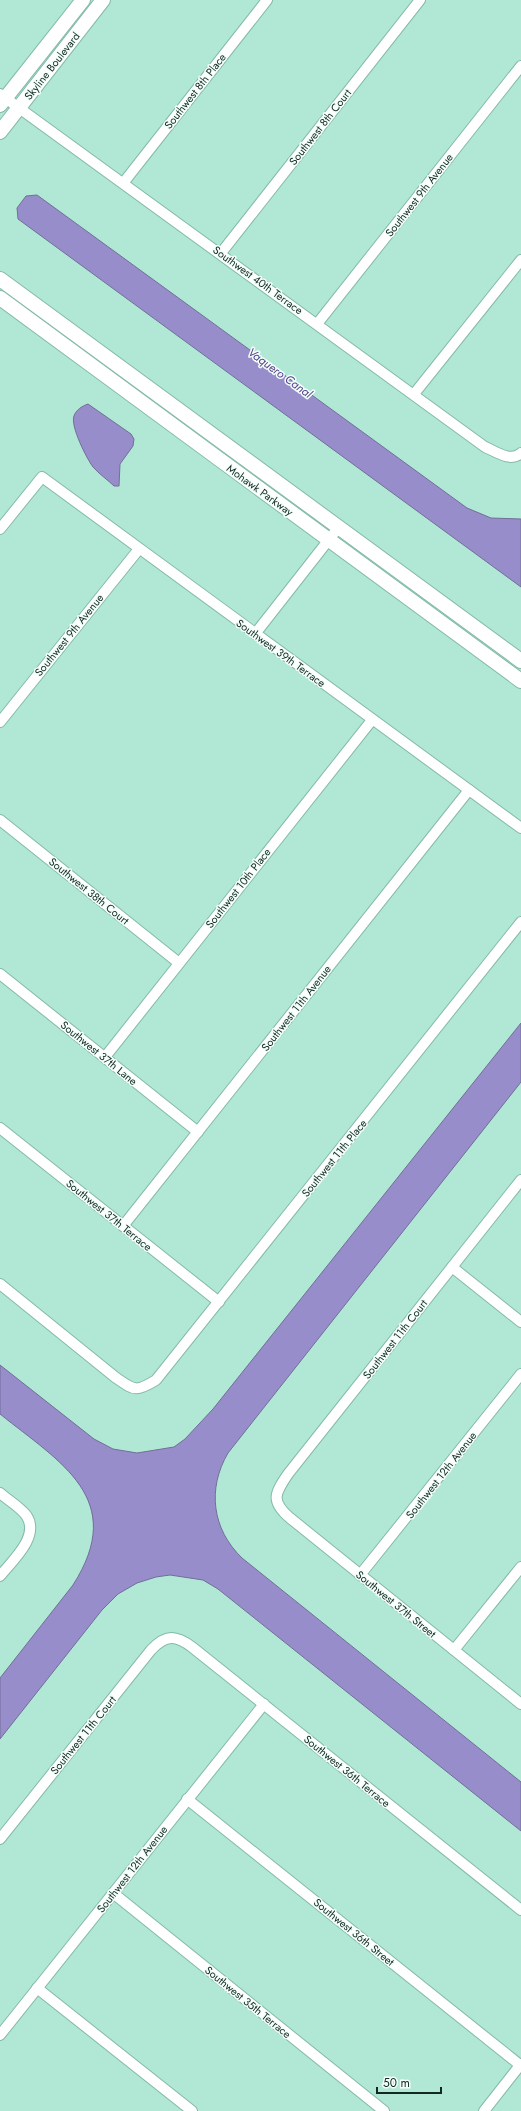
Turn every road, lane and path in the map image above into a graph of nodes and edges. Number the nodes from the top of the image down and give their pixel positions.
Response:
1 (83, 0) edge
2 (103, 0) edge
3 (267, 0) edge
4 (420, 0) edge
5 (521, 66) edge
6 (2, 99) edge
7 (19, 108) junction
8 (0, 132) edge
9 (124, 182) junction
10 (221, 253) junction
11 (521, 260) edge
12 (0, 279) edge
13 (0, 298) edge
14 (317, 324) junction
15 (414, 394) junction
16 (520, 454) edge
17 (338, 528) junction
18 (0, 529) edge
19 (329, 540) junction
20 (139, 549) junction
21 (255, 634) junction
22 (521, 661) edge
23 (521, 681) edge
24 (372, 720) junction
25 (0, 722) edge
26 (469, 790) junction
27 (0, 820) edge
28 (521, 828) edge
29 (521, 922) edge
30 (179, 963) junction
31 (0, 974) edge
32 (105, 1058) junction
33 (0, 1128) edge
34 (198, 1132) junction
35 (521, 1180) edge
36 (123, 1226) junction
37 (452, 1267) junction
38 (0, 1284) edge
39 (218, 1302) junction
40 (521, 1322) edge
41 (521, 1374) edge
42 (0, 1493) edge
43 (276, 1500) joint
44 (521, 1567) edge
45 (360, 1575) junction
46 (0, 1576) edge
47 (171, 1637) joint
48 (454, 1650) junction
49 (264, 1704) junction
50 (521, 1704) edge
51 (187, 1799) junction
52 (0, 1839) edge
53 (113, 1893) junction
54 (521, 1910) edge
55 (37, 1988) junction
56 (0, 2035) edge
57 (521, 2065) edge
58 (192, 2111) edge
59 (384, 2111) edge
60 (484, 2111) edge

1 - 6 street, Skyline Boulevard
2 - 7 street, Skyline Boulevard
3 - 9 street, Southwest 8th Place
4 - 10 street, Southwest 8th Court
5 - 14 street, Southwest 9th Avenue
6 - 7 street, Southwest 40th Terrace
7 - 8 street, Skyline Boulevard
7 - 9 street, Southwest 40th Terrace
9 - 10 street, Southwest 40th Terrace
10 - 14 street, Southwest 40th Terrace
11 - 15 street
12 - 17 street, Mohawk Parkway
13 - 19 street, Mohawk Parkway
14 - 15 street, Southwest 40th Terrace
15 - 16 street, Southwest 40th Terrace
17 - 19 street
17 - 22 street, Mohawk Parkway
18 - 20 street, Southwest 39th Terrace
19 - 21 street
19 - 23 street, Mohawk Parkway
20 - 21 street, Southwest 39th Terrace
20 - 25 street, Southwest 9th Avenue
21 - 24 street, Southwest 39th Terrace
24 - 26 street, Southwest 39th Terrace
24 - 30 street, Southwest 10th Place
26 - 28 street, Southwest 39th Terrace
26 - 34 street, Southwest 11th Avenue
27 - 30 street, Southwest 38th Court
29 - 39 street, Southwest 11th Place
30 - 32 street, Southwest 10th Place
31 - 32 street, Southwest 37th Lane
32 - 34 street, Southwest 37th Lane
33 - 36 street, Southwest 37th Terrace
34 - 36 street, Southwest 11th Avenue
35 - 37 street, Southwest 11th Court
36 - 39 street, Southwest 37th Terrace
37 - 40 street
37 - 43 street, Southwest 11th Court
38 - 39 street, Southwest 11th Place
41 - 45 street, Southwest 12th Avenue
42 - 46 street
43 - 45 street, Southwest 37th Street
44 - 48 street
45 - 48 street, Southwest 37th Street
47 - 49 street, Southwest 36th Terrace
47 - 52 street, Southwest 11th Court
48 - 50 street, Southwest 37th Street
49 - 51 street, Southwest 12th Avenue
49 - 54 street, Southwest 36th Terrace
51 - 53 street, Southwest 12th Avenue
51 - 57 street, Southwest 36th Street
53 - 55 street, Southwest 12th Avenue
53 - 59 street, Southwest 35th Terrace
55 - 56 street, Southwest 12th Avenue
55 - 58 street
57 - 60 street

